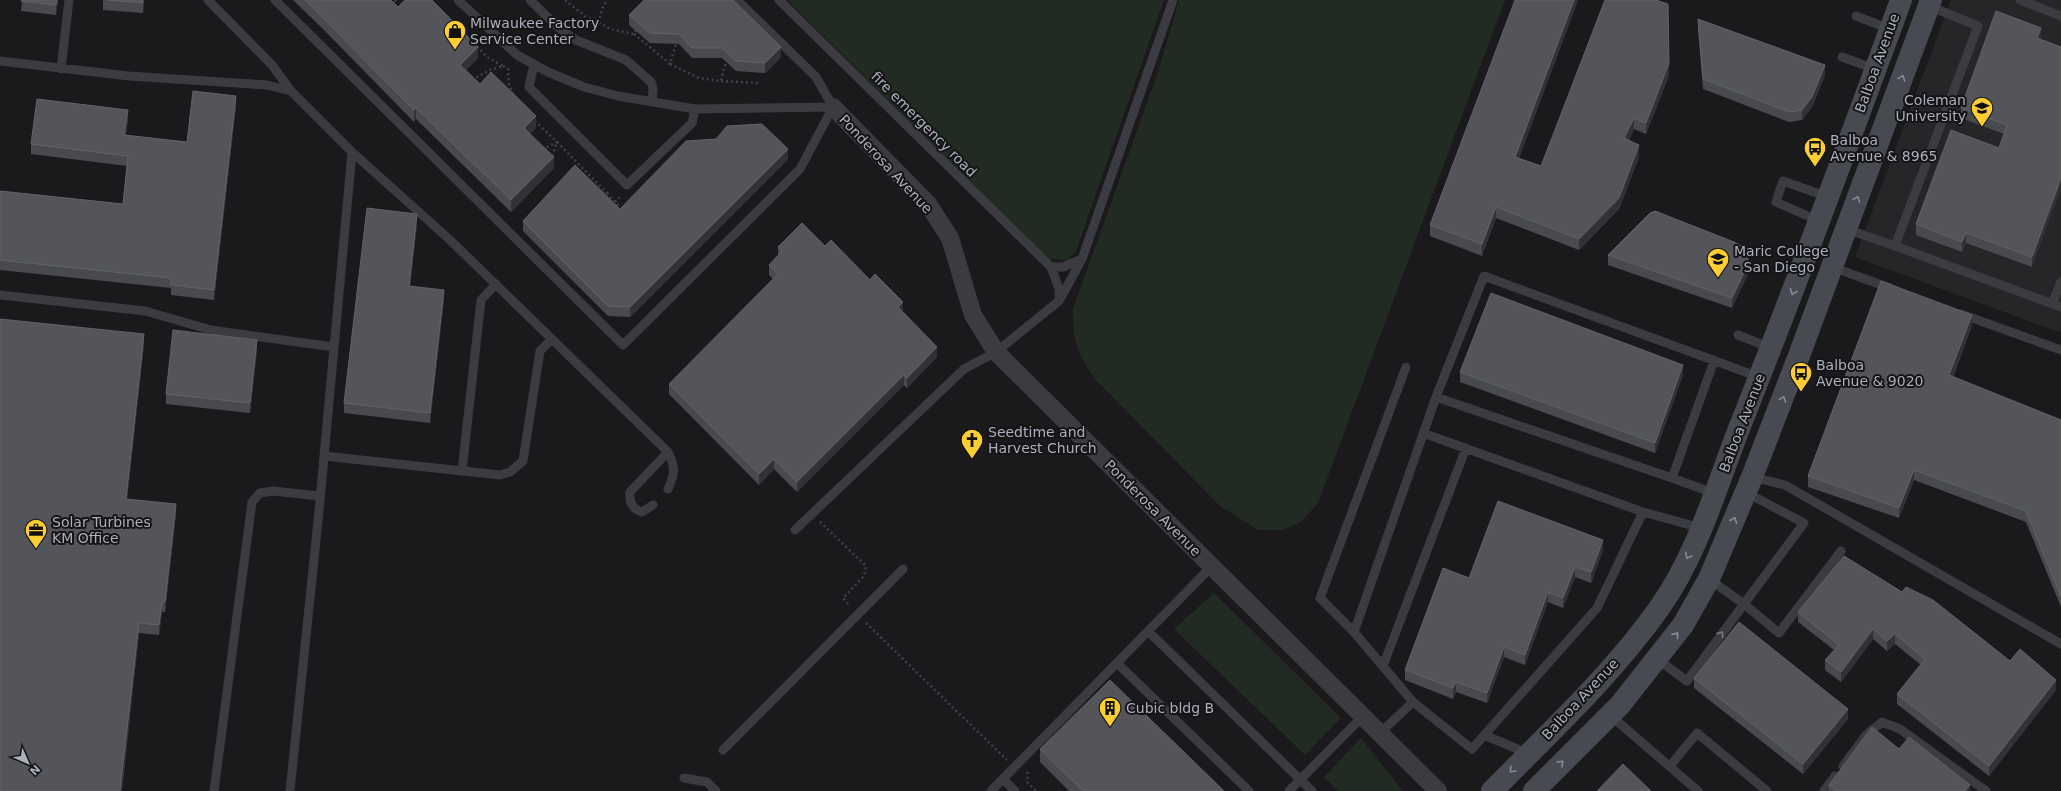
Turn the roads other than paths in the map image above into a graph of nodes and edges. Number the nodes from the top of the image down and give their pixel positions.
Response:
1 (69, 0) edge
2 (208, 0) edge
3 (275, 0) edge
4 (458, 0) edge
5 (530, 0) edge
6 (737, 0) edge
7 (779, 0) edge
8 (1174, 0) edge
9 (1901, 0) edge
10 (2020, 0) edge
11 (1930, 3) edge
12 (1856, 16) dead end
13 (2061, 16) edge
14 (1890, 29) junction
15 (1842, 57) dead end
16 (0, 61) edge
17 (534, 64) junction
18 (61, 69) junction
19 (1875, 69) junction
20 (291, 91) junction
21 (652, 102) junction
22 (833, 107) junction
23 (695, 109) junction
24 (352, 152) junction
25 (1828, 197) junction
26 (1819, 221) junction
27 (1846, 229) junction
28 (1811, 243) junction
29 (1895, 246) junction
30 (1835, 258) junction
31 (1082, 259) junction
32 (1051, 267) junction
33 (2061, 282) edge
34 (496, 284) junction
35 (1899, 291) edge
36 (0, 295) edge
37 (1059, 301) junction
38 (2057, 306) edge
39 (1950, 310) edge
40 (1738, 335) dead end
41 (552, 339) junction
42 (334, 346) junction
43 (1771, 348) junction
44 (2061, 350) edge
45 (996, 352) junction
46 (1714, 361) junction
47 (1406, 367) dead end
48 (1759, 378) junction
49 (1436, 397) junction
50 (1423, 433) junction
51 (1466, 448) junction
52 (668, 452) junction
53 (324, 456) junction
54 (462, 471) junction
55 (1672, 478) junction
56 (1748, 484) junction
57 (668, 489) dead end
58 (1716, 494) junction
59 (320, 496) junction
60 (653, 505) dead end
61 (1643, 512) junction
62 (1701, 528) junction
63 (795, 530) dead end
64 (1841, 551) dead end
65 (1212, 566) junction
66 (903, 569) dead end
67 (1709, 579) junction
68 (1744, 604) junction
69 (1148, 631) junction
70 (1354, 632) junction
71 (2061, 644) edge
72 (1657, 658) junction
73 (1117, 663) junction
74 (1383, 666) junction
75 (1414, 702) junction
76 (1610, 715) junction
77 (1363, 716) junction
78 (1380, 733) junction
79 (1484, 735) junction
80 (723, 750) dead end
81 (1529, 754) junction
82 (1670, 766) junction
83 (684, 778) dead end
84 (1003, 779) junction
85 (1300, 780) junction
86 (214, 791) edge
87 (290, 791) edge
88 (716, 791) edge
89 (991, 791) edge
90 (1015, 791) edge
91 (1249, 791) edge
92 (1289, 791) edge
93 (1312, 791) edge
94 (1438, 791) edge
95 (1492, 791) edge
96 (1534, 791) edge
97 (1698, 791) edge
98 (1767, 791) edge
99 (1824, 791) edge
100 (1986, 791) edge

1 - 18 lane
2 - 20 lane
3 - 22 lane
4 - 17 lane
5 - 21 lane
6 - 22 lane
7 - 32 lane, fire emergency road
8 - 31 lane
9 - 14 main road, Balboa Avenue
10 - 13 lane
27 -> 11 main road, Balboa Avenue
11 - 29 lane
12 - 14 lane
14 - 19 main road, Balboa Avenue
15 - 19 lane
16 - 18 lane
17 - 21 lane
17 - 23 lane
18 - 20 lane
19 - 25 main road, Balboa Avenue
20 - 24 lane
21 - 23 lane
22 - 23 lane
22 - 45 street, Ponderosa Avenue
24 - 34 lane
24 - 42 lane
25 - 26 main road, Balboa Avenue
25 - 26 lane
26 - 28 main road, Balboa Avenue
27 - 29 lane
27 - 30 main road, Balboa Avenue
28 - 30 main road
28 -> 43 main road, Balboa Avenue
29 - 38 lane
30 - 35 lane
56 -> 30 main road, Balboa Avenue
31 - 32 lane
31 - 37 lane
32 - 37 lane, fire emergency road
33 - 38 lane
34 - 41 lane
34 - 54 lane
36 - 42 lane
37 - 45 lane
39 - 44 lane
40 - 43 lane
41 - 52 lane
41 - 54 lane
42 - 53 lane
43 - 48 main road, Balboa Avenue
45 - 63 lane
45 - 65 street, Ponderosa Avenue
46 - 48 lane
46 - 49 lane
46 - 55 lane
47 - 70 lane
48 - 58 main road, Balboa Avenue
49 - 50 lane
49 - 55 lane
50 - 51 lane
50 - 70 lane
51 - 61 lane
51 - 74 lane
52 - 57 lane
52 - 60 lane
53 - 54 lane
53 - 59 lane
55 - 58 lane
67 -> 56 main road, Balboa Avenue
56 - 68 lane
56 - 71 lane
58 - 62 main road, Balboa Avenue
59 - 86 lane
59 - 87 lane
61 - 62 lane
61 - 79 lane
62 -> 81 main road, Balboa Avenue
64 - 68 lane
65 - 69 lane
65 - 77 street, Ponderosa Avenue
66 - 80 lane
67 - 68 lane
72 -> 67 main road, Balboa Avenue
72 -> 68 lane
69 - 73 lane
69 - 85 lane
70 - 74 lane
72 - 76 main road, Balboa Avenue
73 - 84 lane
73 - 91 lane
74 - 75 lane
75 - 78 lane
75 - 79 lane
76 - 82 lane
96 -> 76 main road, Balboa Avenue
77 - 78 street, Ponderosa Avenue
77 - 85 lane
78 - 94 street, Ponderosa Avenue
79 - 81 lane
81 -> 95 main road, Balboa Avenue
82 - 97 lane
82 - 98 lane
83 - 88 lane
84 - 89 lane
84 - 90 lane
85 - 92 lane
85 - 93 lane
99 - 100 lane

